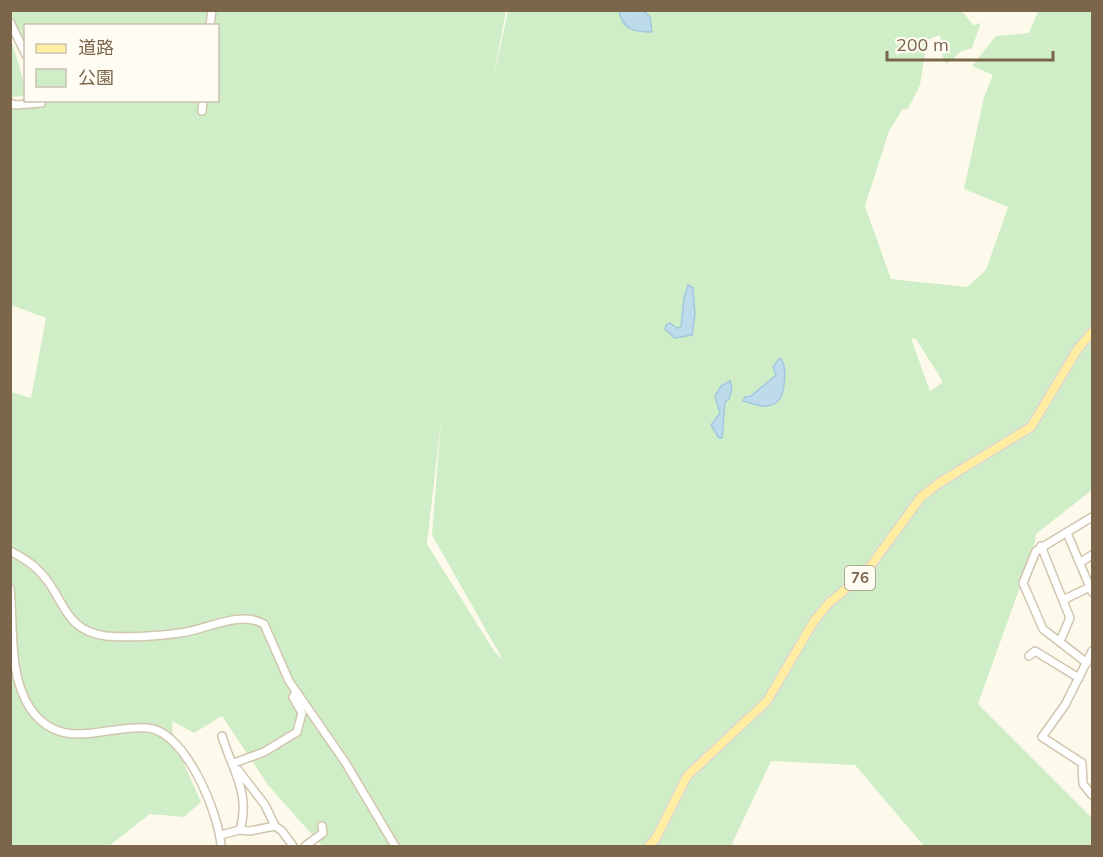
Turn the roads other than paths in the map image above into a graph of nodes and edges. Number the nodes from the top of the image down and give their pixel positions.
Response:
1 (10, 22) edge
2 (24, 51) edge
3 (41, 102) edge
4 (203, 102) edge
5 (10, 103) edge
6 (202, 111) dead end
7 (1092, 332) edge
8 (1092, 517) edge
9 (1067, 533) junction
10 (1041, 546) junction
11 (10, 551) edge
12 (1092, 555) edge
13 (1081, 562) junction
14 (10, 588) edge
15 (1092, 589) edge
16 (1063, 600) junction
17 (1060, 642) junction
18 (1092, 651) edge
19 (1029, 656) dead end
20 (1087, 663) junction
21 (1079, 678) junction
22 (296, 692) junction
23 (222, 736) dead end
24 (235, 765) junction
25 (1092, 795) edge
26 (275, 826) junction
27 (322, 826) dead end
28 (240, 830) junction
29 (220, 835) junction
30 (222, 846) edge
31 (293, 846) edge
32 (305, 846) edge
33 (395, 846) edge
34 (649, 846) edge

1 - 2 street
3 - 5 street
4 - 6 street
7 - 34 main road, 76
8 - 9 street
9 - 10 street
9 - 13 street
10 - 16 street
10 - 17 street
11 - 22 street
12 - 13 street
13 - 15 street
14 - 29 street
15 - 16 street
16 - 17 street
17 - 20 street
18 - 20 street
19 - 21 street
20 - 21 street
21 - 25 street
22 - 24 street
22 - 33 street
23 - 24 street
24 - 26 street
24 - 28 street
26 - 28 street
26 - 31 street
27 - 32 street
28 - 29 street
29 - 30 street

